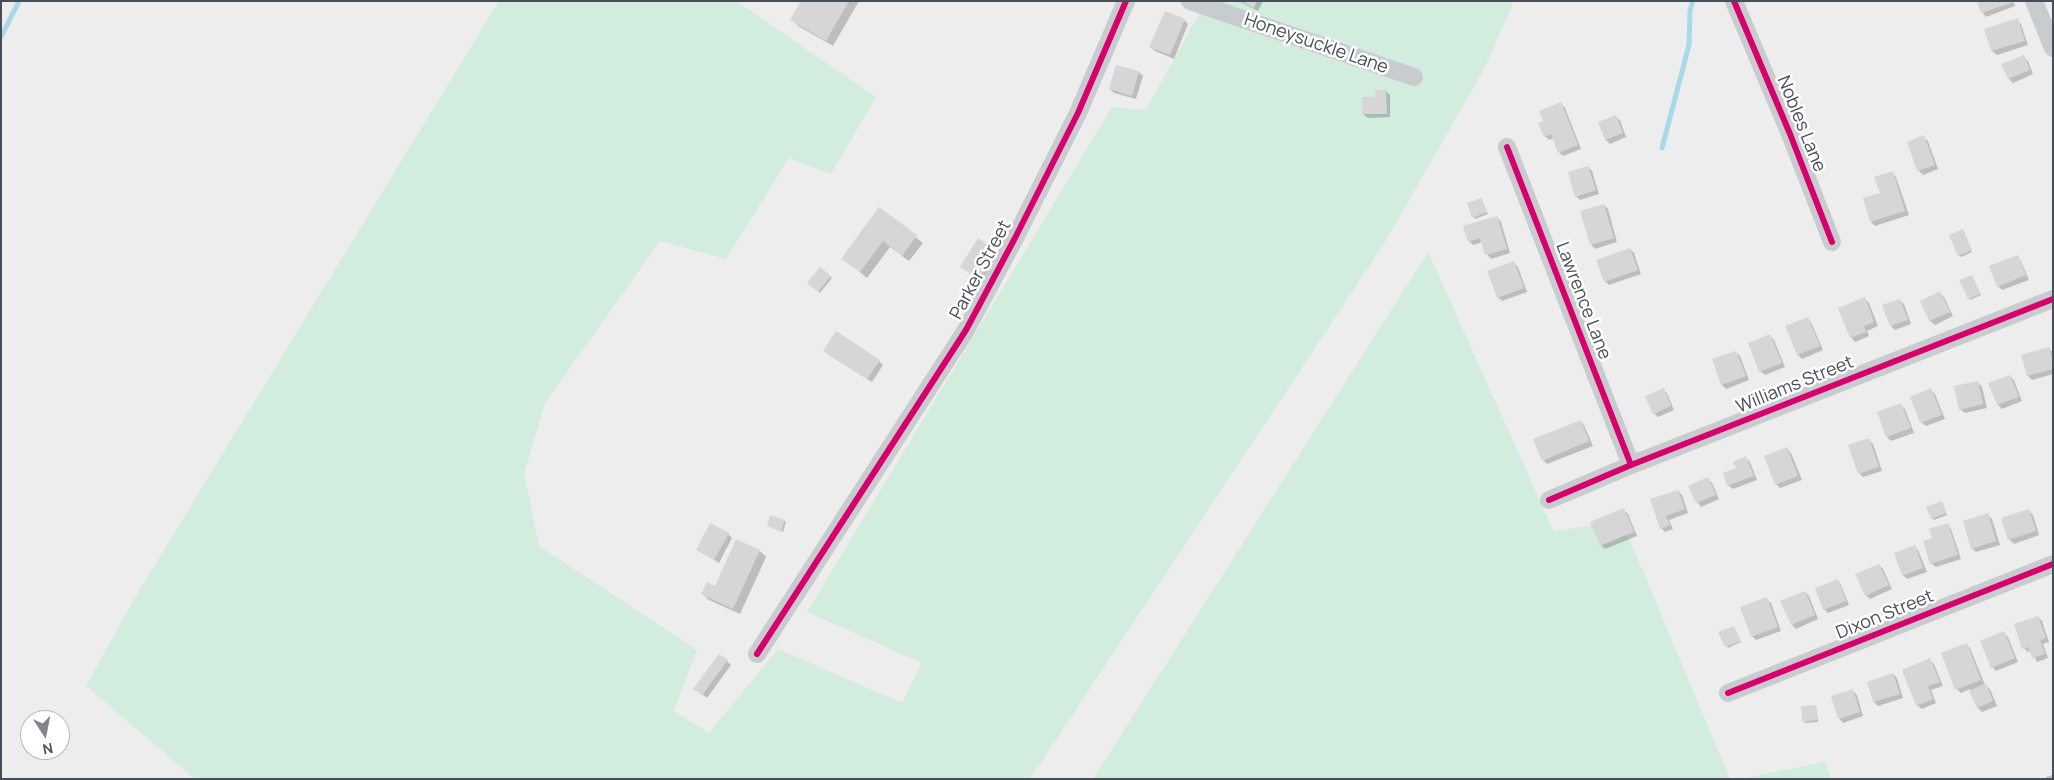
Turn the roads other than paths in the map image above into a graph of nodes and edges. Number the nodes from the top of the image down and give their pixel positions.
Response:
1 (1126, 1) edge
2 (1190, 1) edge
3 (1734, 1) edge
4 (2034, 1) edge
5 (2053, 48) edge
6 (1414, 77) dead end
7 (1507, 147) dead end
8 (1832, 242) dead end
9 (2053, 299) edge
10 (1631, 465) junction
11 (1549, 500) dead end
12 (2053, 564) edge
13 (757, 654) dead end
14 (1728, 693) dead end

1 - 13 street, Parker Street
2 - 6 street, Honeysuckle Lane
3 - 8 street, Nobles Lane
4 - 5 street
7 - 10 street, Lawrence Lane
9 - 10 street, Williams Street
10 - 11 street, Williams Street
12 - 14 street, Dixon Street

